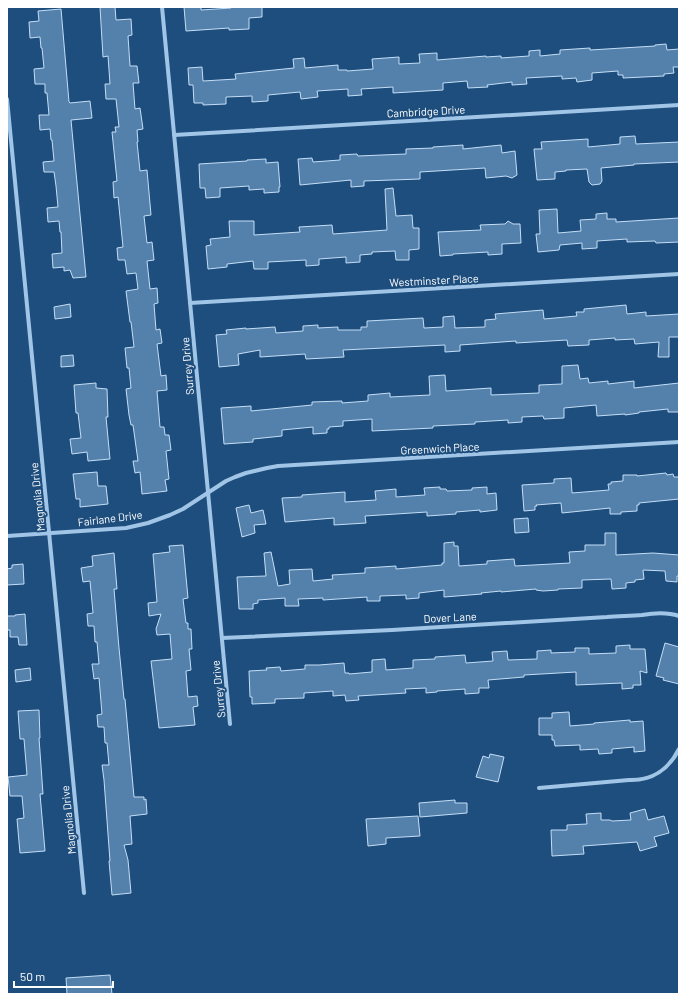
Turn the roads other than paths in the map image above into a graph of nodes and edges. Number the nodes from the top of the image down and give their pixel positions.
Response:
1 (162, 7) edge
2 (7, 99) edge
3 (679, 105) edge
4 (174, 135) junction
5 (679, 274) edge
6 (190, 303) junction
7 (679, 442) edge
8 (208, 492) junction
9 (49, 533) junction
10 (7, 536) edge
11 (679, 616) edge
12 (222, 638) junction
13 (230, 724) dead end
14 (679, 749) edge
15 (539, 788) dead end
16 (84, 893) dead end

1 - 4 street, Surrey Drive
2 - 9 street, Magnolia Drive
3 - 4 street, Cambridge Drive
4 - 6 street, Surrey Drive
5 - 6 street, Westminster Place
6 - 8 street, Surrey Drive
7 - 8 street, Greenwich Place
8 - 9 street, Fairlane Drive
8 - 12 street, Surrey Drive
9 - 10 street, Fairlane Drive
9 - 16 street, Magnolia Drive
11 - 12 street, Dover Lane
12 - 13 street, Surrey Drive
14 - 15 street

